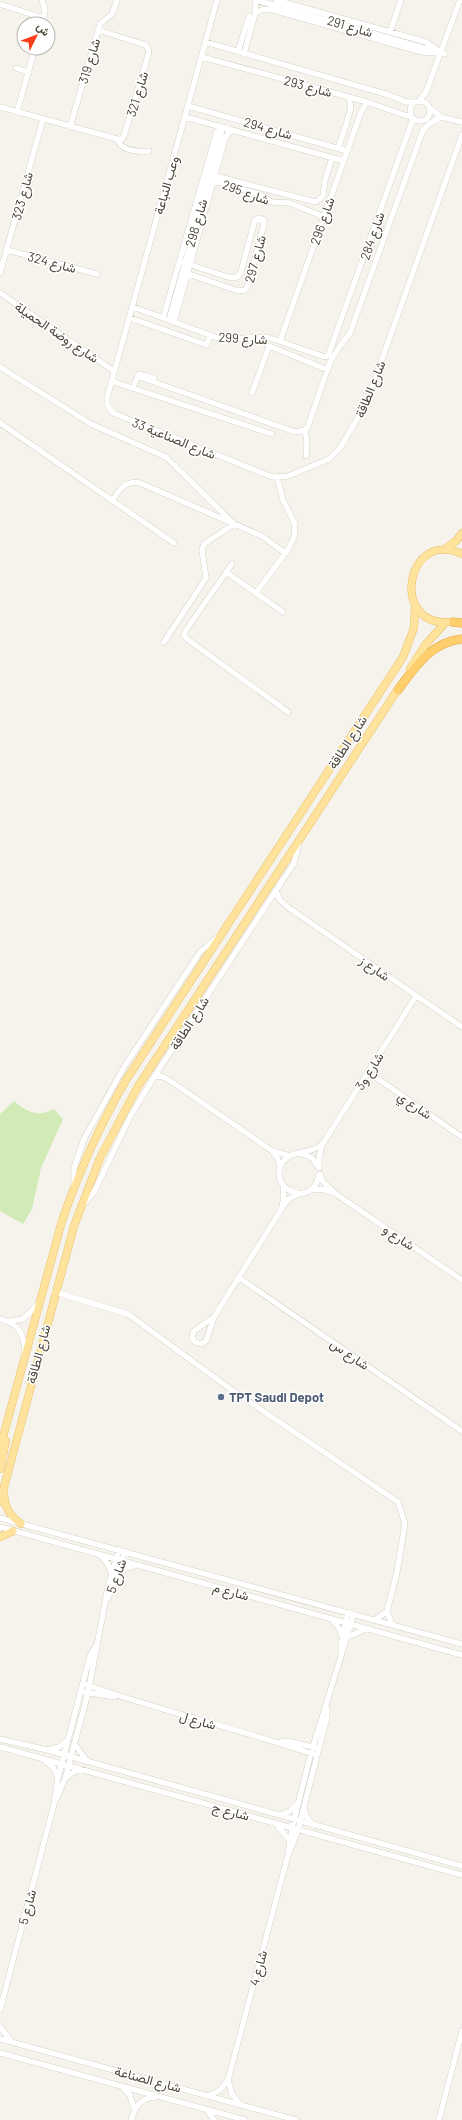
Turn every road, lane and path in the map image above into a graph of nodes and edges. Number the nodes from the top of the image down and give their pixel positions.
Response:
1 (42, 0) edge
2 (117, 0) edge
3 (217, 0) edge
4 (256, 0) edge
5 (276, 0) edge
6 (401, 0) edge
7 (460, 0) edge
8 (269, 1) edge
9 (0, 4) edge
10 (300, 9) junction
11 (252, 15) junction
12 (30, 16) edge
13 (43, 16) edge
14 (354, 27) junction
15 (98, 30) junction
16 (385, 34) junction
17 (206, 42) junction
18 (241, 53) junction
19 (443, 53) junction
20 (33, 56) edge
21 (202, 57) junction
22 (16, 68) dead end
23 (28, 72) junction
24 (349, 97) junction
25 (417, 101) junction
26 (367, 102) junction
27 (188, 106) junction
28 (0, 108) edge
29 (430, 108) junction
30 (17, 112) junction
31 (185, 116) junction
32 (441, 117) junction
33 (43, 119) junction
34 (413, 119) junction
35 (426, 120) junction
36 (462, 122) edge
37 (70, 127) junction
38 (223, 127) junction
39 (234, 130) junction
40 (217, 132) dead end
41 (462, 135) edge
42 (117, 140) junction
43 (338, 148) junction
44 (149, 151) dead end
45 (347, 151) junction
46 (332, 158) junction
47 (211, 161) junction
48 (344, 161) junction
49 (214, 178) junction
50 (208, 189) junction
51 (324, 217) junction
52 (195, 227) junction
53 (7, 250) junction
54 (185, 263) junction
55 (0, 272) edge
56 (185, 273) junction
57 (97, 274) dead end
58 (177, 281) junction
59 (0, 293) edge
60 (133, 307) junction
61 (130, 318) junction
62 (163, 318) junction
63 (172, 321) junction
64 (210, 336) junction
65 (280, 341) junction
66 (330, 354) joint
67 (0, 367) edge
68 (328, 370) junction
69 (114, 371) junction
70 (137, 376) junction
71 (154, 378) dead end
72 (111, 382) junction
73 (133, 388) junction
74 (252, 393) dead end
75 (0, 423) edge
76 (305, 430) junction
77 (272, 434) dead end
78 (306, 456) dead end
79 (277, 477) junction
80 (112, 501) junction
81 (234, 524) junction
82 (462, 533) edge
83 (174, 543) dead end
84 (443, 550) junction
85 (285, 554) junction
86 (462, 554) edge
87 (232, 564) dead end
88 (226, 572) junction
89 (256, 593) junction
90 (416, 605) junction
91 (283, 612) dead end
92 (462, 619) edge
93 (449, 622) junction
94 (462, 624) edge
95 (462, 639) edge
96 (164, 642) dead end
97 (398, 690) junction
98 (288, 712) dead end
99 (299, 840) junction
100 (276, 891) junction
101 (268, 903) junction
102 (289, 908) junction
103 (416, 996) junction
104 (462, 1027) edge
105 (161, 1066) junction
106 (368, 1072) junction
107 (154, 1077) junction
108 (169, 1080) junction
109 (462, 1137) edge
110 (322, 1145) junction
111 (271, 1150) junction
112 (300, 1153) junction
113 (290, 1156) junction
114 (280, 1166) junction
115 (319, 1171) junction
116 (283, 1185) junction
117 (311, 1190) junction
118 (299, 1194) junction
119 (336, 1194) junction
120 (81, 1207) junction
121 (281, 1210) junction
122 (238, 1277) junction
123 (462, 1280) edge
124 (55, 1292) junction
125 (38, 1304) junction
126 (214, 1317) junction
127 (0, 1319) edge
128 (9, 1321) junction
129 (25, 1356) junction
130 (10, 1413) junction
131 (462, 1431) edge
132 (0, 1448) edge
133 (0, 1469) edge
134 (3, 1488) junction
135 (0, 1502) edge
136 (0, 1518) edge
137 (21, 1524) junction
138 (0, 1527) edge
139 (13, 1531) junction
140 (0, 1537) edge
141 (119, 1549) junction
142 (125, 1551) junction
143 (99, 1555) junction
144 (115, 1560) junction
145 (122, 1562) junction
146 (136, 1565) junction
147 (182, 1566) junction
148 (114, 1574) junction
149 (180, 1577) junction
150 (288, 1596) junction
151 (286, 1606) junction
152 (387, 1611) junction
153 (348, 1612) junction
154 (354, 1614) junction
155 (329, 1617) junction
156 (375, 1620) junction
157 (345, 1622) junction
158 (352, 1624) junction
159 (392, 1624) junction
160 (369, 1628) junction
161 (345, 1637) junction
162 (462, 1644) edge
163 (95, 1647) junction
164 (462, 1655) edge
165 (92, 1674) junction
166 (83, 1684) junction
167 (89, 1686) junction
168 (102, 1690) junction
169 (81, 1691) junction
170 (88, 1693) junction
171 (97, 1695) junction
172 (117, 1697) junction
173 (83, 1707) junction
174 (2, 1740) edge
175 (68, 1740) junction
176 (279, 1742) junction
177 (74, 1743) junction
178 (1, 1748) edge
179 (316, 1748) junction
180 (47, 1750) junction
181 (314, 1754) junction
182 (67, 1756) junction
183 (42, 1758) junction
184 (87, 1761) junction
185 (65, 1764) junction
186 (82, 1769) junction
187 (135, 1775) junction
188 (58, 1778) junction
189 (65, 1779) junction
190 (132, 1784) junction
191 (193, 1792) junction
192 (191, 1801) junction
193 (54, 1804) junction
194 (301, 1804) junction
195 (280, 1815) junction
196 (294, 1820) junction
197 (300, 1821) junction
198 (276, 1823) junction
199 (313, 1825) junction
200 (292, 1828) junction
201 (298, 1830) junction
202 (308, 1833) junction
203 (292, 1840) junction
204 (462, 1866) edge
205 (462, 1875) edge
206 (0, 2010) edge
207 (0, 2027) edge
208 (462, 2031) edge
209 (0, 2039) edge
210 (12, 2042) junction
211 (0, 2053) edge
212 (228, 2080) junction
213 (120, 2085) junction
214 (157, 2096) junction
215 (209, 2096) junction
216 (240, 2104) junction
217 (134, 2109) junction
218 (207, 2110) junction
219 (235, 2117) junction
220 (131, 2120) edge
221 (214, 2120) edge
222 (228, 2120) edge
223 (245, 2120) edge
224 (296, 2120) edge
225 (439, 2120) edge

1 - 13 street
2 - 15 street, شارع 319
3 - 17 street, وعب النباعة
4 - 8 street, شارع 291
4 - 11 street
5 - 10 street
6 - 16 street
7 - 19 street
8 - 10 street, شارع 291
9 - 12 street
10 - 14 street, شارع 291
11 - 14 street
11 - 18 street
14 - 16 street, شارع 291
15 - 37 street, شارع 319
15 - 42 street, شارع 321
16 - 19 street, شارع 291
17 - 18 street, شارع 293
17 - 21 street, وعب النباعة
18 - 25 street, شارع 293
19 - 25 street
20 - 23 street
21 - 24 street, شارع 293
21 - 27 street, وعب النباعة
22 - 23 street
23 - 30 street
24 - 26 street, شارع 293
24 - 43 street
25 - 29 street
25 - 34 street
26 - 34 street, شارع 293
26 - 45 street, شارع 296
27 - 31 street, وعب النباعة
27 - 43 street, شارع 294
28 - 30 street
29 - 32 street
29 - 35 street
30 - 33 street
31 - 38 street, شارع 294
31 - 60 street, وعب النباعة
32 - 35 street
32 - 36 street
32 - 68 street
33 - 37 street
33 - 53 street, شارع 323
34 - 35 street
34 - 66 street, شارع 284
37 - 42 street
38 - 39 street, شارع 294
38 - 47 street, شارع 298
39 - 46 street, شارع 294
39 - 49 street
40 - 47 street
41 - 79 street, شارع الطاقة
42 - 44 street
43 - 45 street, شارع 294
45 - 48 street, شارع 296
46 - 48 street, شارع 294
46 - 49 street
47 - 50 street, شارع 298
47 - 52 street
48 - 51 street, شارع 296
49 - 50 street
49 - 51 street, شارع 295
50 - 52 street, شارع 298
51 - 65 street, شارع 296
52 - 54 street, شارع 298
53 - 55 street, شارع 323
53 - 57 street, شارع 324
54 - 56 street, شارع 298
54 - 56 street, شارع 297
54 - 58 street
56 - 58 street, شارع 298
56 - 63 street
58 - 62 street
58 - 63 street, شارع 298
59 - 69 street, شارع روضة الحميلة
60 - 61 street, وعب النباعة
60 - 62 street, شارع 299
61 - 64 street, شارع 299
61 - 69 street, وعب النباعة
62 - 63 street, شارع 299
63 - 64 street, شارع 299
64 - 65 street, شارع 299
65 - 66 street, شارع 299
67 - 81 street
68 - 74 street
68 - 76 street
69 - 72 street, شارع الصناعية 33
70 - 71 street
70 - 73 street
70 - 76 street
72 - 73 street
72 - 79 street, شارع الصناعية 33
73 - 77 street
75 - 80 street
76 - 78 street
79 - 85 street
80 - 81 street
80 - 83 street
81 - 85 street
81 - 96 street
82 - 84 main road
84 - 86 main road
84 - 90 main road
85 - 89 street
87 - 88 street
88 - 89 street
88 - 98 street
89 - 91 street
90 - 93 main road
90 - 125 main road, شارع الطاقة
92 - 93 main road
93 - 94 highway
93 - 97 main road, شارع الطاقة
95 - 97 highway
97 - 99 main road, شارع الطاقة
99 - 100 street, شارع الطاقة
99 - 120 main road, شارع الطاقة
100 - 101 street, شارع الطاقة
100 - 102 street, شارع ز
101 - 102 street, شارع ز
101 - 105 street, شارع الطاقة
102 - 103 street, شارع ز
103 - 104 street, شارع ز
103 - 106 street, شارع و3
105 - 107 street, شارع الطاقة
105 - 108 street
106 - 109 street, شارع ي
106 - 110 street, شارع و3
107 - 108 street
107 - 120 street, شارع الطاقة
108 - 111 street
110 - 112 street
110 - 115 street, شارع و3
111 - 113 street
111 - 114 street
112 - 113 street
112 - 115 street
113 - 114 street
114 - 116 street
115 - 117 street
115 - 119 street, شارع و
116 - 118 street
116 - 121 street
117 - 118 street
117 - 119 street, شارع و
118 - 121 street
119 - 123 street, شارع و
120 - 124 main road, شارع الطاقة
121 - 122 street
122 - 126 street
122 - 131 street, شارع س
124 - 134 main road, شارع الطاقة
124 - 152 street
125 - 128 street
125 - 129 main road, شارع الطاقة
126 - 126 street
127 - 128 street
128 - 129 street
129 - 130 main road, شارع الطاقة
130 - 132 main road, شارع الطاقة
130 - 133 main road
134 - 135 main road, شارع الطاقة
134 - 137 main road
136 - 137 street, شارع م
137 - 141 street, شارع م
138 - 139 street, شارع م
139 - 140 main road
139 - 143 street, شارع م
141 - 142 street, شارع م
141 - 144 street, شارع 5
142 - 145 street, شارع 5
142 - 147 street, شارع م
143 - 144 street, شارع م
143 - 148 street
144 - 145 street, شارع م
144 - 148 street, شارع 5
145 - 146 street, شارع م
145 - 148 street, شارع 5
146 - 148 street
146 - 149 street, شارع م
147 - 149 street
147 - 150 street, شارع م
148 - 163 street, شارع 5
149 - 151 street, شارع م
150 - 151 street
150 - 153 street, شارع م
151 - 155 street, شارع م
152 - 156 street
152 - 159 street
153 - 154 street, شارع م
153 - 157 street, شارع 4
154 - 156 street, شارع م
154 - 158 street, شارع 4
155 - 157 street, شارع م
155 - 161 street
156 - 159 street, شارع م
157 - 158 street, شارع م
157 - 161 street, شارع 4
158 - 160 street, شارع م
158 - 161 street, شارع 4
159 - 162 street, شارع م
160 - 161 street
160 - 164 street, شارع م
161 - 179 street, شارع 4
163 - 165 street, شارع 5
163 - 166 street, شارع 5
165 - 167 street, شارع 5
165 - 168 street
166 - 167 street, شارع ل
166 - 169 street, شارع 5
167 - 168 street, شارع ل
167 - 170 street, شارع 5
168 - 172 street, شارع ل
169 - 170 street, شارع ل
169 - 175 street, شارع 5
170 - 171 street, شارع ل
170 - 173 street, شارع 5
171 - 172 street, شارع ل
171 - 173 street
172 - 176 street, شارع ل
173 - 177 street, شارع 5
174 - 178 street
174 - 180 street, شارع ج
175 - 180 street
175 - 182 street, شارع 5
176 - 179 street, شارع ل
176 - 181 street, شارع ل
177 - 182 street, شارع 5
177 - 184 street
178 - 183 street, شارع ج
179 - 181 street, شارع 4
180 - 182 street, شارع ج
181 - 194 street, شارع 4
182 - 184 street, شارع ج
182 - 185 street, شارع 5
183 - 185 street, شارع ج
183 - 188 street
184 - 187 street, شارع ج
185 - 186 street, شارع ج
185 - 188 street, شارع 5
185 - 189 street, شارع 5
186 - 189 street
186 - 190 street, شارع ج
187 - 190 street
187 - 191 street, شارع ج
188 - 193 street, شارع 5
189 - 193 street, شارع 5
190 - 192 street, شارع ج
191 - 192 street
191 - 195 street, شارع ج
192 - 198 street, شارع ج
193 - 206 street, شارع 5
194 - 195 street
194 - 196 street, شارع 4
194 - 197 street, شارع 4
194 - 199 street
195 - 196 street, شارع ج
196 - 197 street, شارع ج
196 - 200 street, شارع 4
197 - 199 street, شارع ج
197 - 201 street, شارع 4
198 - 200 street, شارع ج
198 - 203 street
199 - 204 street, شارع ج
200 - 201 street, شارع ج
200 - 203 street, شارع 4
201 - 202 street, شارع ج
201 - 203 street, شارع 4
202 - 203 street
202 - 205 street, شارع ج
203 - 212 street, شارع 4
207 - 210 street
208 - 225 street
209 - 210 street, شارع الصناعة
210 - 215 street, شارع الصناعة
211 - 213 street, شارع الصناعة
212 - 215 street
212 - 216 street
213 - 214 street, شارع الصناعة
213 - 217 street
214 - 217 street
214 - 218 street, شارع الصناعة
215 - 216 street, شارع الصناعة
216 - 224 street, شارع الصناعة
217 - 220 street
218 - 219 street, شارع الصناعة
218 - 221 street
219 - 222 street
219 - 223 street, شارع الصناعة

